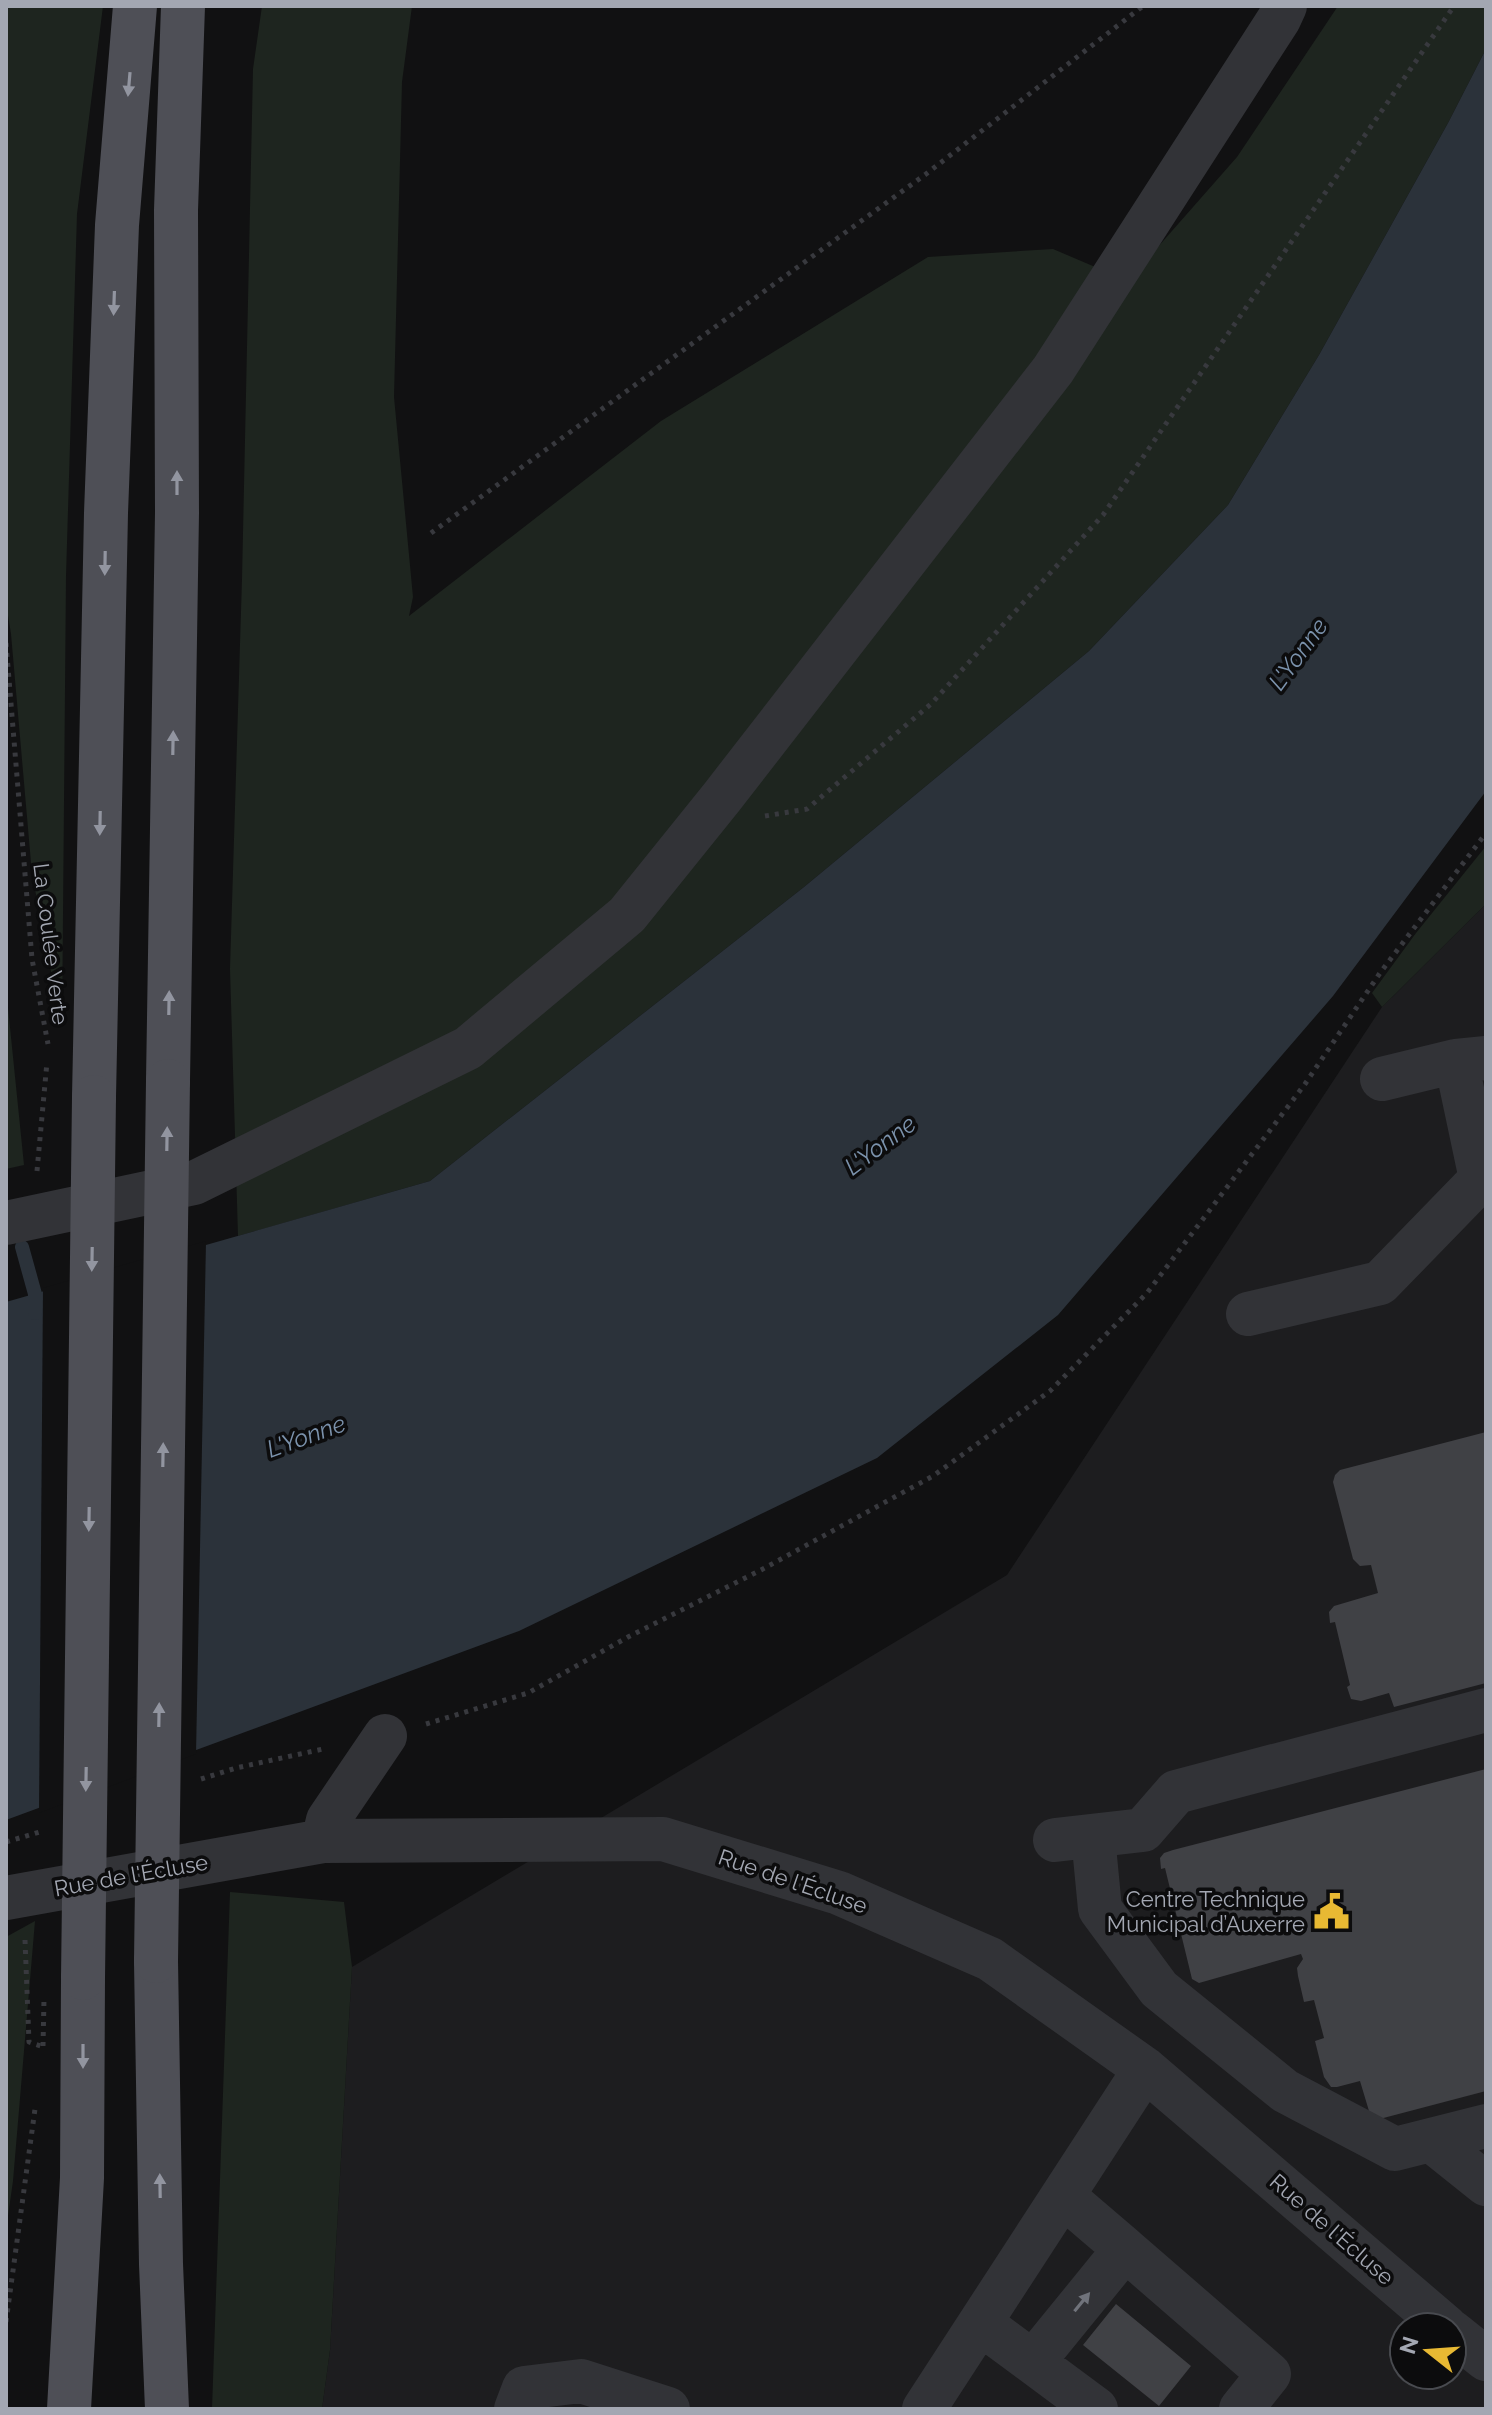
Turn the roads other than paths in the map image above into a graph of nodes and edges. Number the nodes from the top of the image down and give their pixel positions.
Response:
1 (135, 6) edge
2 (183, 6) edge
3 (203, 6) edge
4 (1285, 6) edge
5 (176, 210) junction
6 (1471, 1060) edge
7 (1382, 1079) dead end
8 (6, 1223) edge
9 (1248, 1314) dead end
10 (1486, 1710) edge
11 (385, 1736) road end
12 (323, 1841) junction
13 (14, 1896) edge
14 (1145, 2069) junction
15 (1486, 2126) edge
16 (1431, 2140) junction
17 (82, 2178) junction
18 (1486, 2184) edge
19 (1063, 2196) junction
20 (1125, 2249) junction
21 (161, 2264) junction
22 (1427, 2311) edge
23 (980, 2323) junction
24 (1468, 2345) edge
25 (1486, 2359) edge
26 (1033, 2362) junction
27 (50, 2409) edge
28 (69, 2409) edge
29 (147, 2409) edge
30 (167, 2409) edge
31 (516, 2409) edge
32 (668, 2409) edge
33 (924, 2409) edge
34 (1096, 2409) edge
35 (1241, 2409) edge

1 -> 17 main road, bridge
2 - 5 main road
3 - 5 main road
4 - 8 street
21 -> 5 main road, bridge
6 - 7 street
6 - 9 street
10 - 16 street
11 - 12 street
12 - 13 street, Rue de l'Écluse
12 - 14 street, Rue de l'Écluse
14 - 19 street
14 - 22 street, Rue de l'Écluse
15 - 16 street
16 - 18 street
17 - 27 main road
17 - 28 main road
19 - 20 street
19 - 23 street
26 -> 20 street
20 - 35 street
21 - 29 main road
21 - 30 main road
23 - 26 street
23 - 33 street
24 - 25 street
26 - 34 street
31 - 32 street

